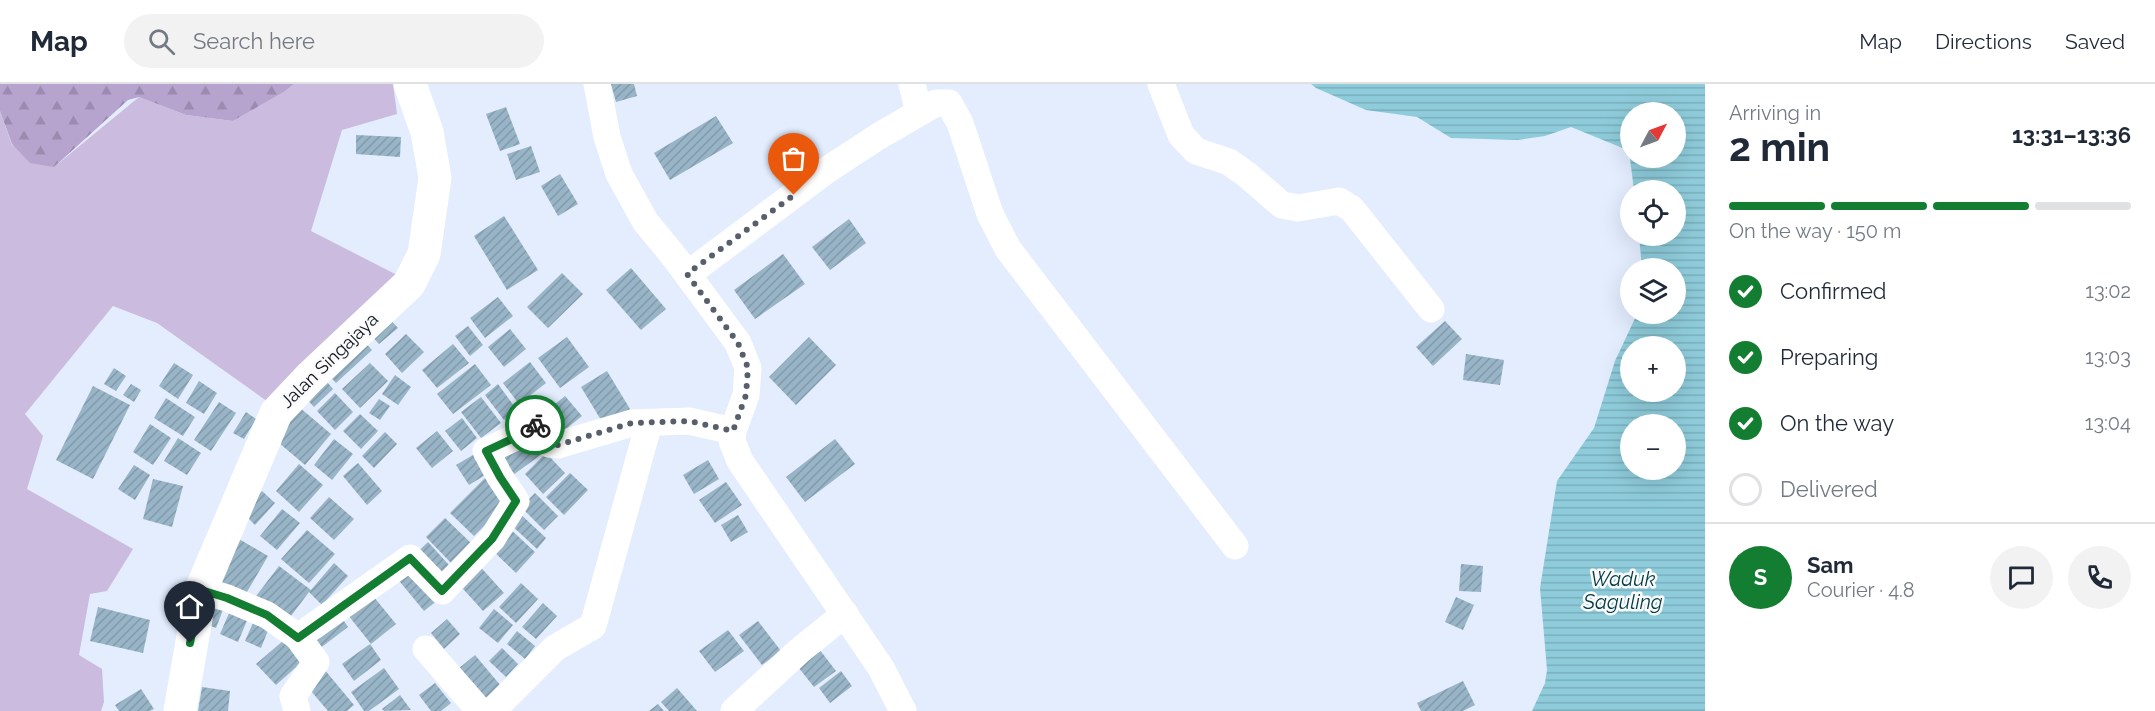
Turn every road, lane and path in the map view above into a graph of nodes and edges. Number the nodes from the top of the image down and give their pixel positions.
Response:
1 (410, 84) edge
2 (597, 84) edge
3 (912, 84) edge
4 (1161, 84) edge
5 (919, 113) junction
6 (687, 274) junction
7 (1431, 309) dead end
8 (649, 423) junction
9 (733, 431) junction
10 (1235, 546) dead end
11 (201, 590) junction
12 (845, 614) junction
13 (298, 638) junction
14 (426, 649) dead end
15 (180, 711) edge
16 (297, 711) edge
17 (480, 711) edge
18 (492, 711) edge
19 (734, 711) edge
20 (903, 711) edge

1 - 11 street, Jalan Singajaya
2 - 6 street
3 - 5 street
4 - 7 street
5 - 6 street
5 - 10 street
6 - 9 street
8 - 9 street
8 - 13 street
8 - 18 street
9 - 12 street
11 - 13 street
11 - 15 street, Jalan Singajaya
12 - 19 street
12 - 20 street
13 - 16 street
14 - 17 street

